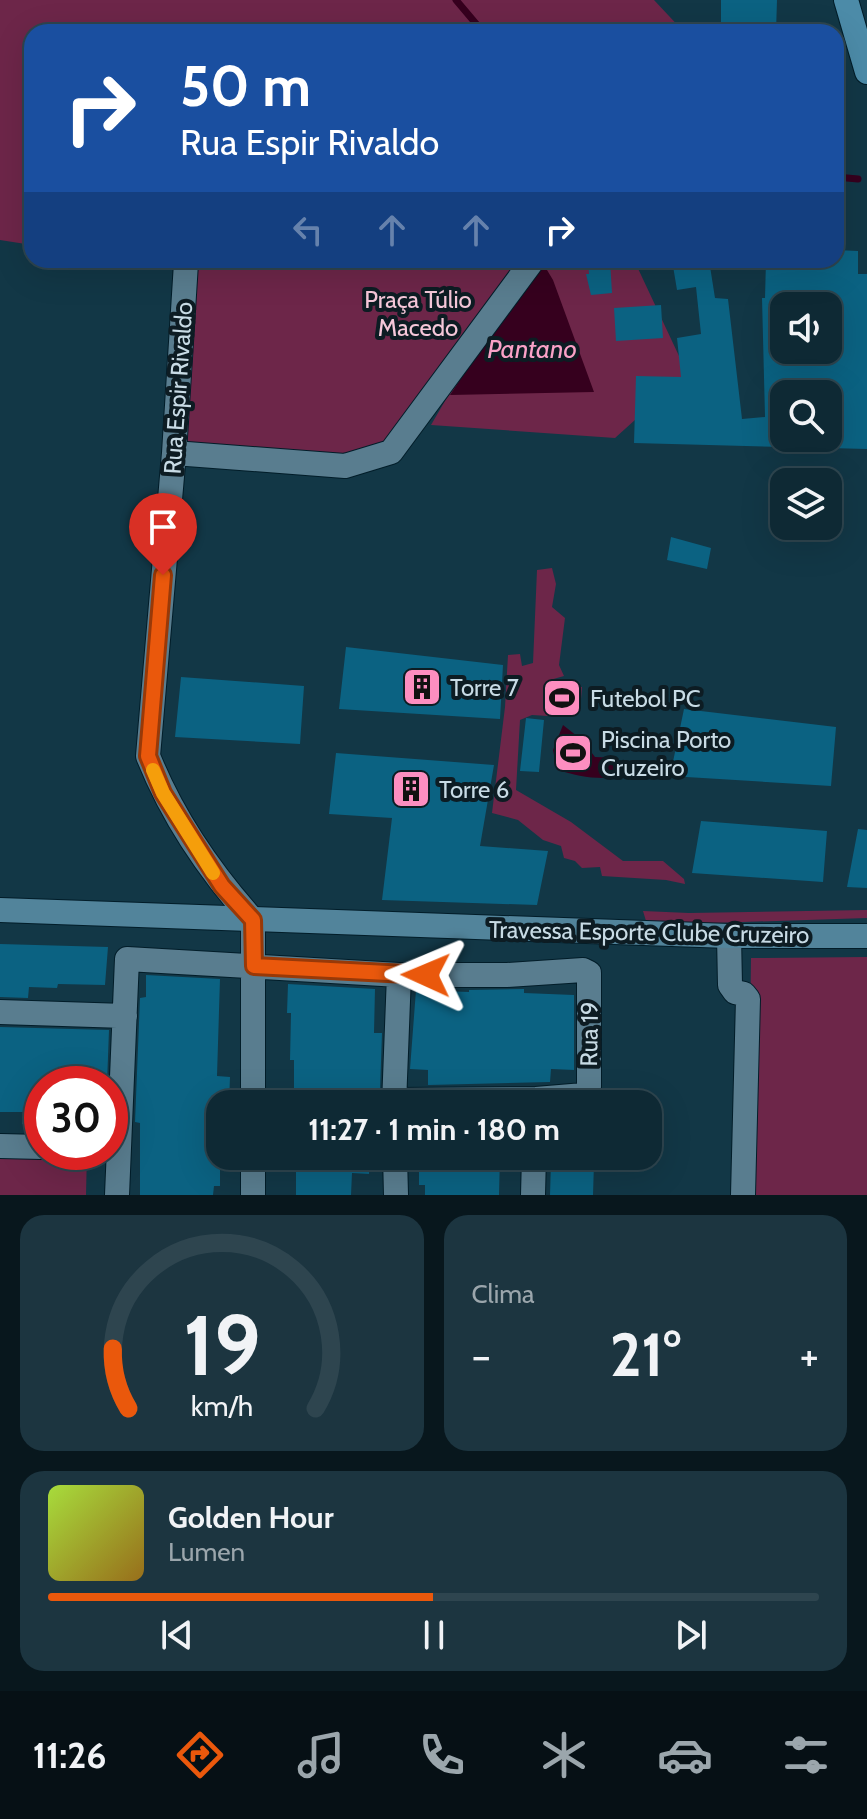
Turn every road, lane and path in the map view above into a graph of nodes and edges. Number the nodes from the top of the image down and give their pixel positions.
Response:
1 (846, 0) edge
2 (867, 72) edge
3 (186, 268) edge
4 (527, 268) edge
5 (174, 453) junction
6 (0, 910) edge
7 (253, 920) junction
8 (729, 936) junction
9 (867, 936) edge
10 (254, 966) junction
11 (399, 975) junction
12 (0, 1012) edge
13 (125, 1016) junction
14 (121, 1066) edge
15 (253, 1090) edge
16 (394, 1090) edge
17 (587, 1090) edge
18 (0, 1146) edge
19 (24, 1147) edge
20 (115, 1170) edge
21 (253, 1170) edge
22 (395, 1170) edge
23 (534, 1170) edge
24 (117, 1195) edge
25 (253, 1195) edge
26 (396, 1195) edge
27 (533, 1195) edge
28 (743, 1195) edge

1 - 2 main road
3 - 5 street, Rua Espir Rivaldo
4 - 5 street
5 - 7 street, Rua Espir Rivaldo
6 - 7 street, Travessa Esporte Clube Cruzeiro
7 - 8 street, Travessa Esporte Clube Cruzeiro
7 - 10 street
8 - 9 street, Travessa Esporte Clube Cruzeiro
8 - 28 street
10 - 11 street
10 - 13 street
10 - 15 street
11 - 16 street
11 - 17 street, Rua 19
12 - 13 street
13 - 14 street
18 - 19 street
20 - 24 street
21 - 25 street
22 - 26 street
23 - 27 street

